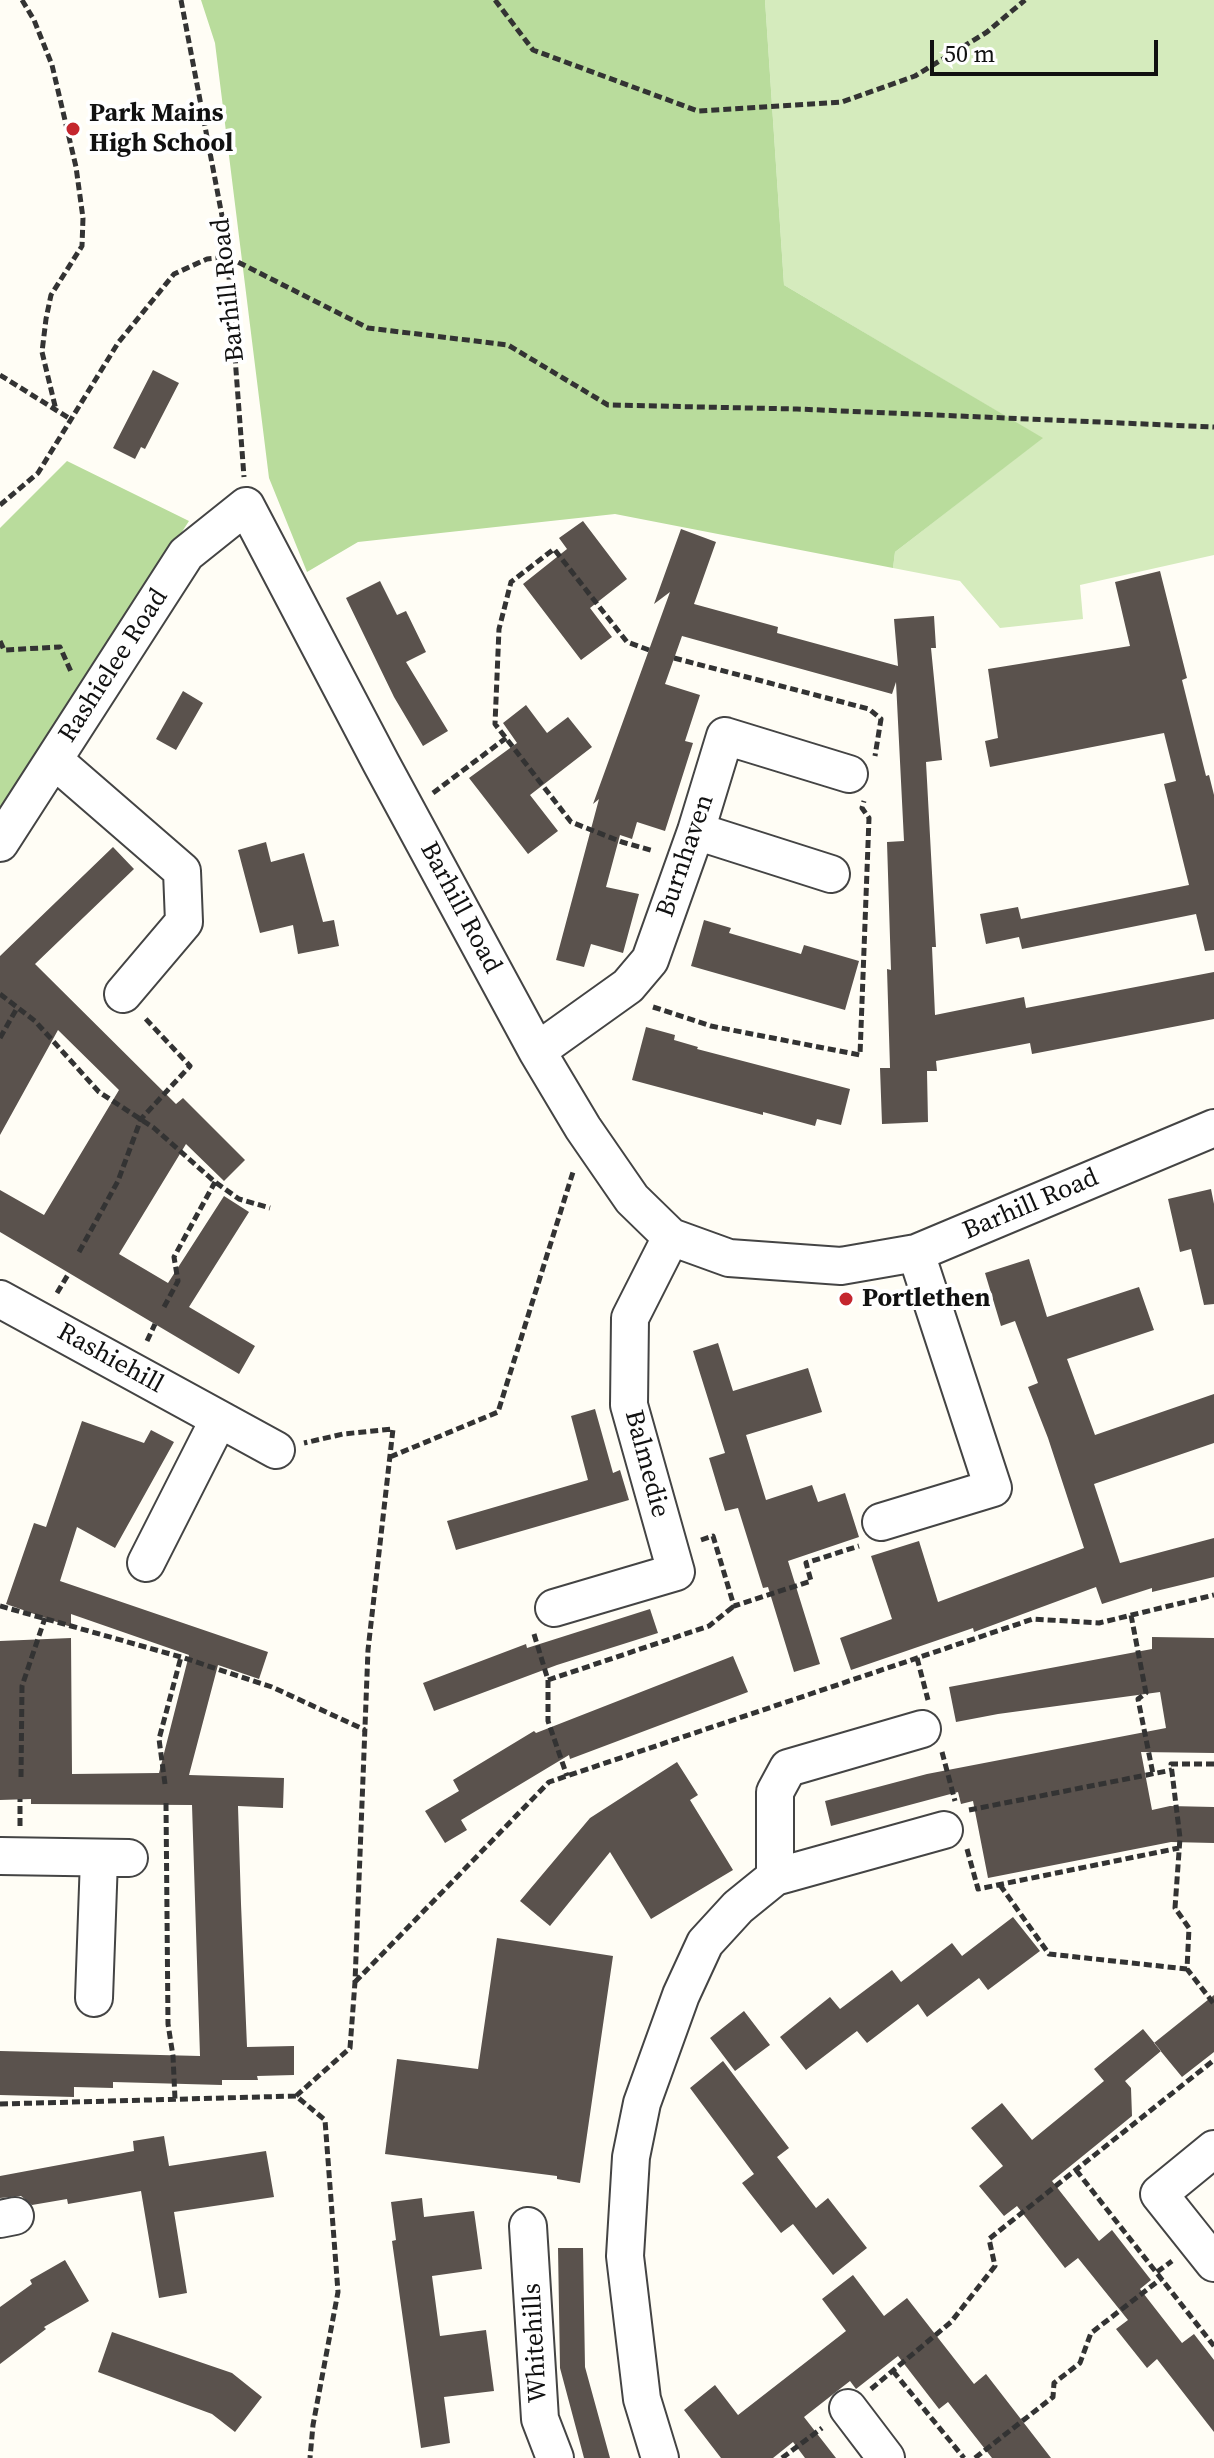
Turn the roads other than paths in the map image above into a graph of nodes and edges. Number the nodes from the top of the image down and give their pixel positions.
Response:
1 (246, 506) joint
2 (54, 760) junction
3 (849, 774) dead end
4 (0, 843) edge
5 (691, 846) junction
6 (831, 874) dead end
7 (123, 994) road end
8 (537, 1051) junction
9 (1214, 1128) edge
10 (671, 1237) junction
11 (916, 1253) junction
12 (0, 1299) edge
13 (219, 1419) junction
14 (276, 1450) road end
15 (881, 1522) road end
16 (146, 1563) dead end
17 (554, 1608) road end
18 (931, 1728) road end
19 (954, 1833) road end
20 (0, 1856) edge
21 (775, 1877) junction
22 (94, 1998) dead end
23 (1214, 2149) edge
24 (528, 2226) dead end
25 (1214, 2263) edge
26 (848, 2408) road end
27 (555, 2458) edge
28 (660, 2458) edge
29 (886, 2458) edge

1 - 2 street, Rashielee Road
1 - 8 street, Barhill Road
2 - 4 street, Rashielee Road
2 - 7 street
3 - 5 street, Burnhaven
5 - 6 street
5 - 8 street, Burnhaven
8 - 10 street, Barhill Road
9 - 11 street, Barhill Road
10 - 11 street, Barhill Road
10 - 17 street, Balmedie
11 - 15 street
12 - 13 street, Rashiehill
13 - 14 street, Rashiehill
13 - 16 street
18 - 21 street
19 - 21 street
20 - 22 street
21 - 28 street
23 - 25 street
24 - 27 street, Whitehills
26 - 29 street

